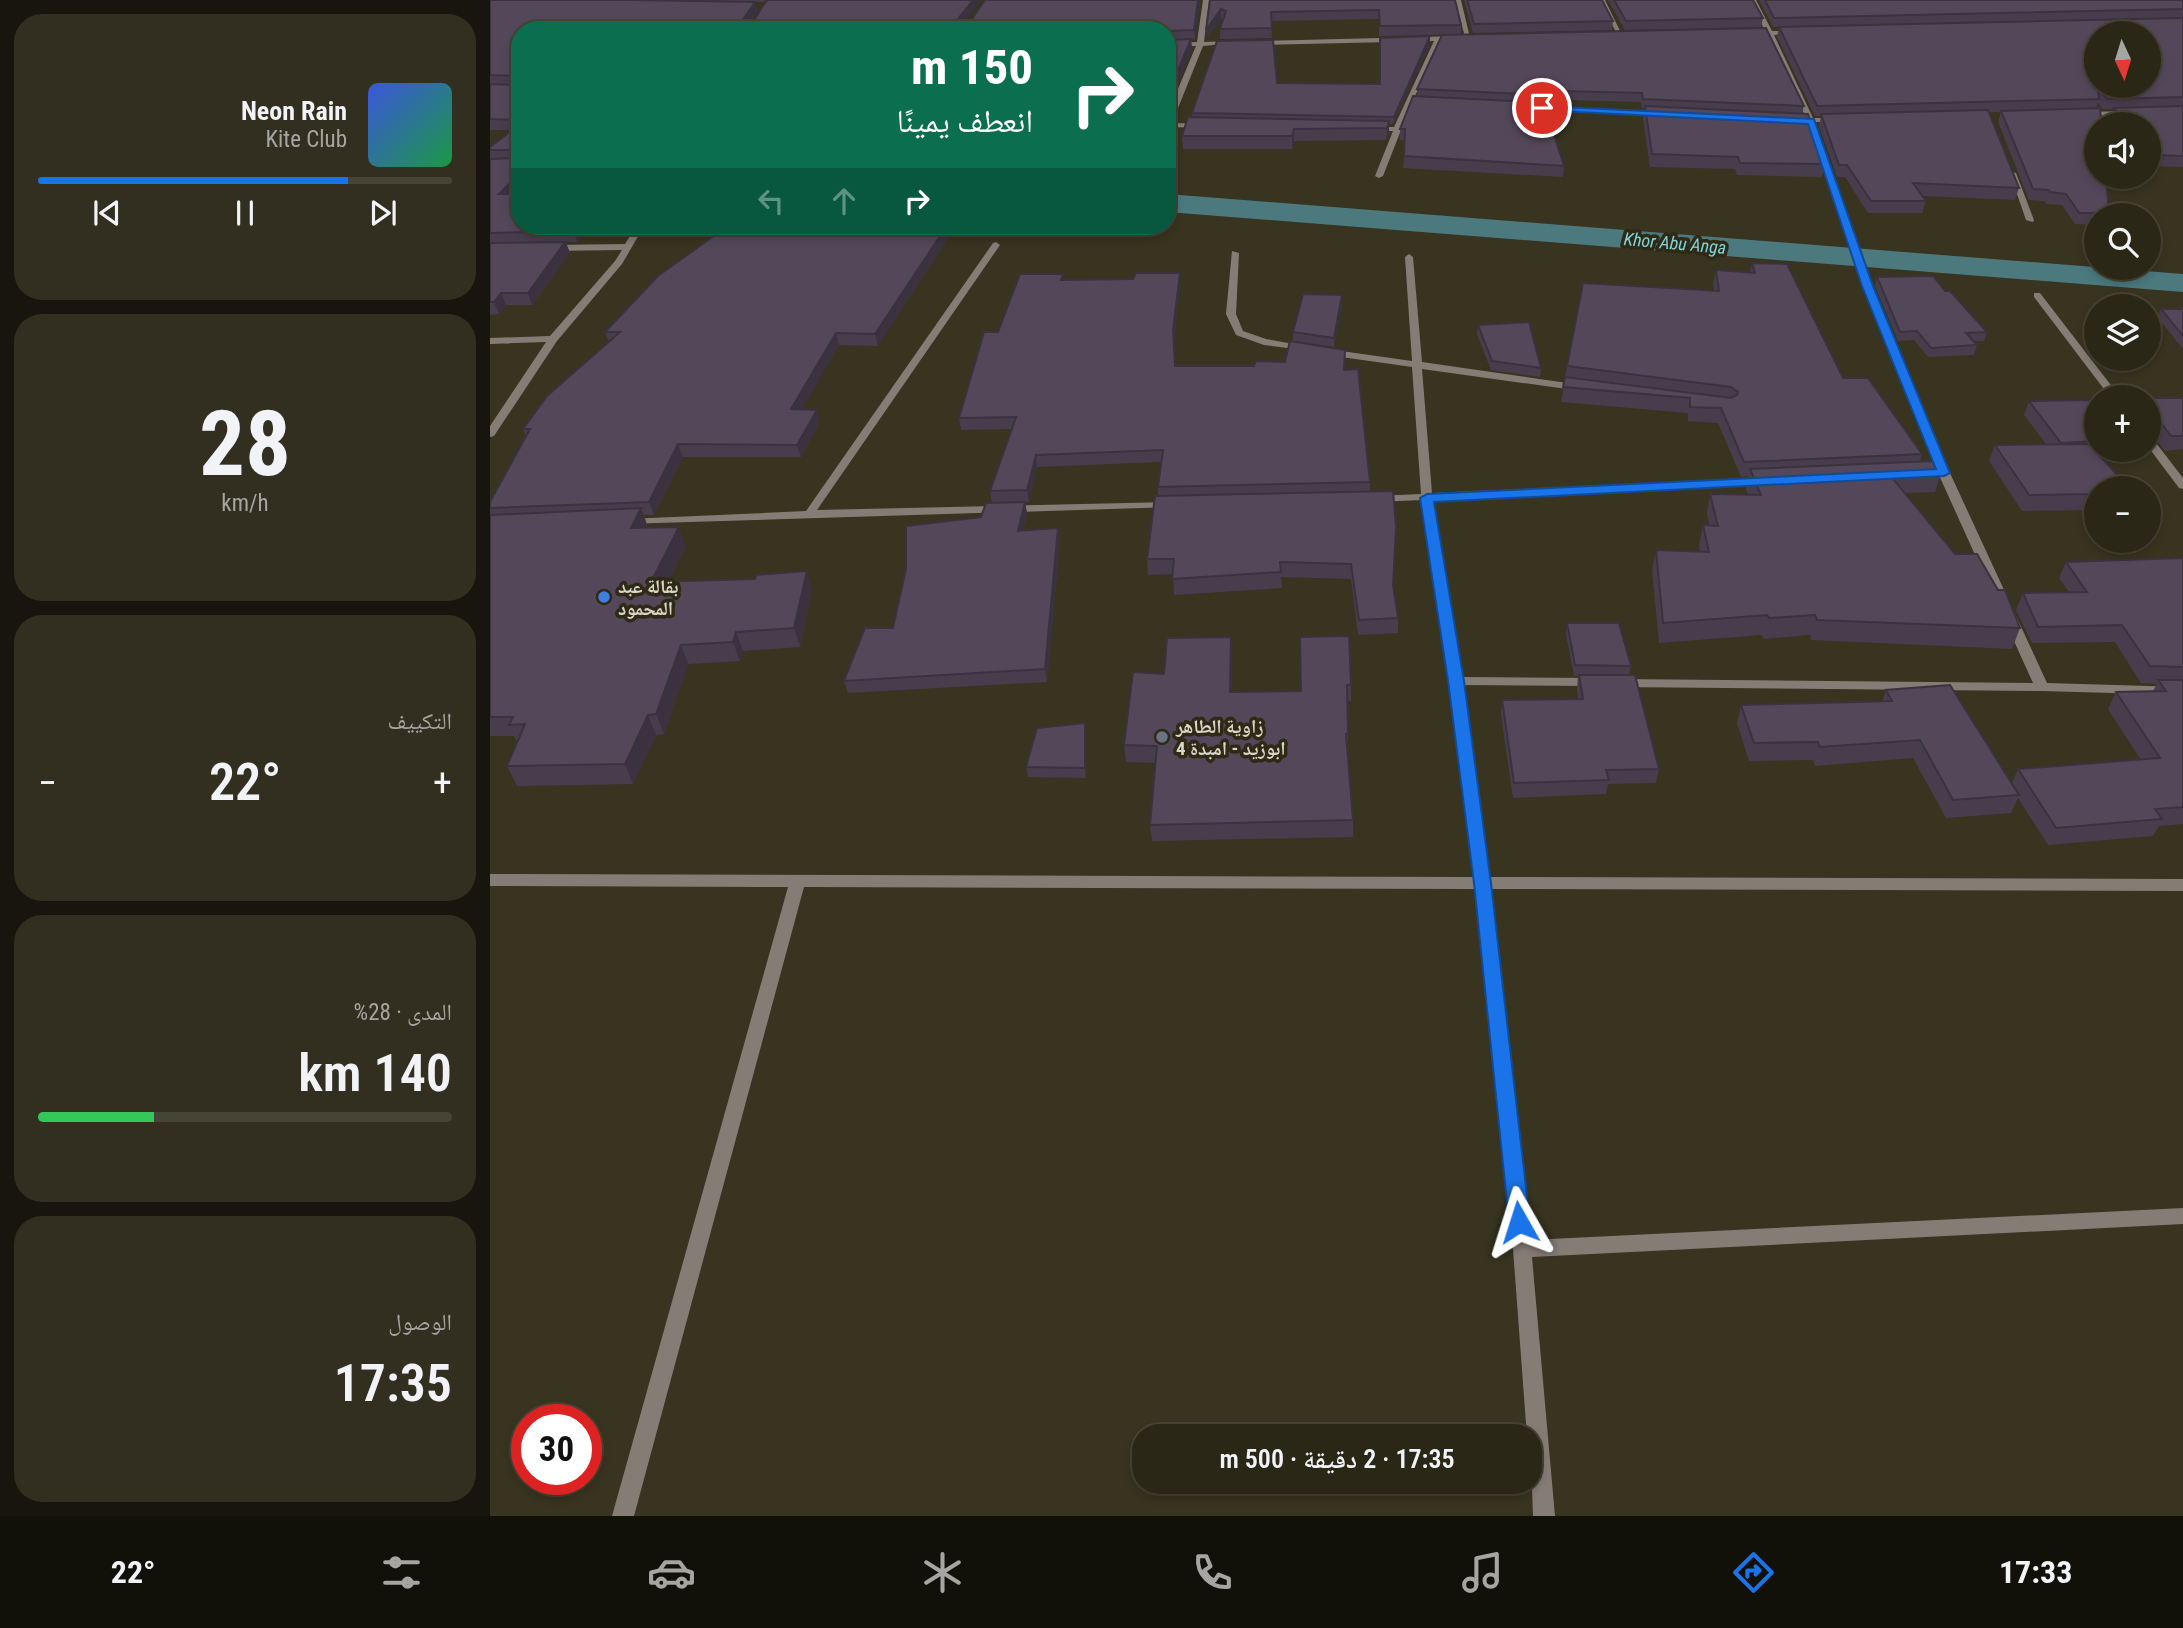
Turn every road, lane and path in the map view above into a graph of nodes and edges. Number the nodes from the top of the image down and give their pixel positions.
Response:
1 (1206, 0) edge
2 (1458, 0) edge
3 (1602, 0) edge
4 (1754, 0) edge
5 (1810, 32) edge
6 (1741, 33) edge
7 (1768, 33) junction
8 (1606, 34) edge
9 (1620, 34) junction
10 (1633, 34) edge
11 (1468, 37) junction
12 (1482, 37) edge
13 (1438, 38) junction
14 (1239, 43) edge
15 (1253, 43) edge
16 (1200, 44) junction
17 (1176, 45) edge
18 (1408, 102) junction
19 (1176, 103) edge
20 (1422, 103) edge
21 (1505, 107) edge
22 (1672, 114) edge
23 (2073, 114) edge
24 (2084, 114) edge
25 (1783, 120) edge
26 (1852, 120) edge
27 (1811, 121) junction
28 (1176, 125) edge
29 (1208, 126) edge
30 (1357, 129) edge
31 (1397, 129) junction
32 (2010, 168) edge
33 (1379, 177) dead end
34 (2030, 220) dead end
35 (635, 235) edge
36 (996, 245) dead end
37 (628, 247) junction
38 (541, 248) edge
39 (1235, 253) dead end
40 (1409, 257) dead end
41 (2037, 295) dead end
42 (552, 339) junction
43 (490, 341) edge
44 (1415, 366) junction
45 (2106, 385) edge
46 (1592, 389) edge
47 (490, 434) edge
48 (2161, 458) edge
49 (1930, 473) edge
50 (1944, 473) junction
51 (1776, 481) edge
52 (2183, 486) edge
53 (1427, 498) junction
54 (1358, 500) edge
55 (1180, 504) edge
56 (809, 514) junction
57 (615, 522) edge
58 (1456, 681) junction
59 (2042, 687) junction
60 (2183, 691) edge
61 (490, 880) edge
62 (797, 883) junction
63 (1483, 883) junction
64 (2183, 885) edge
65 (2183, 1216) edge
66 (1522, 1249) junction
67 (623, 1516) edge
68 (1544, 1516) edge

1 - 16 street
2 - 11 street
3 - 9 street
4 - 7 street
5 - 7 street
6 - 7 street
7 - 27 street
8 - 9 street
9 - 10 street
11 - 12 street
11 - 13 street
13 - 15 street
13 - 18 street
14 - 16 street
16 - 17 street
16 - 19 street
18 - 20 street
18 - 31 street
21 - 22 street
23 - 24 street
25 - 27 street
26 - 27 street
27 - 50 street
28 - 29 street
30 - 31 street
31 - 33 street
32 - 34 street
35 - 37 street
36 - 56 street
37 - 38 street
37 - 42 street
39 - 44 street
40 - 44 street
41 - 45 street
42 - 43 street
42 - 47 street
44 - 46 street
44 - 53 street
48 - 52 street
49 - 50 street
50 - 59 street
51 - 53 street
53 - 54 street
53 - 58 street
55 - 56 street
56 - 57 street
58 - 59 street
58 - 63 street
59 - 60 street
61 - 62 street
62 - 63 street
62 - 67 street
63 - 64 street
63 - 66 street
65 - 66 street
66 - 68 street

